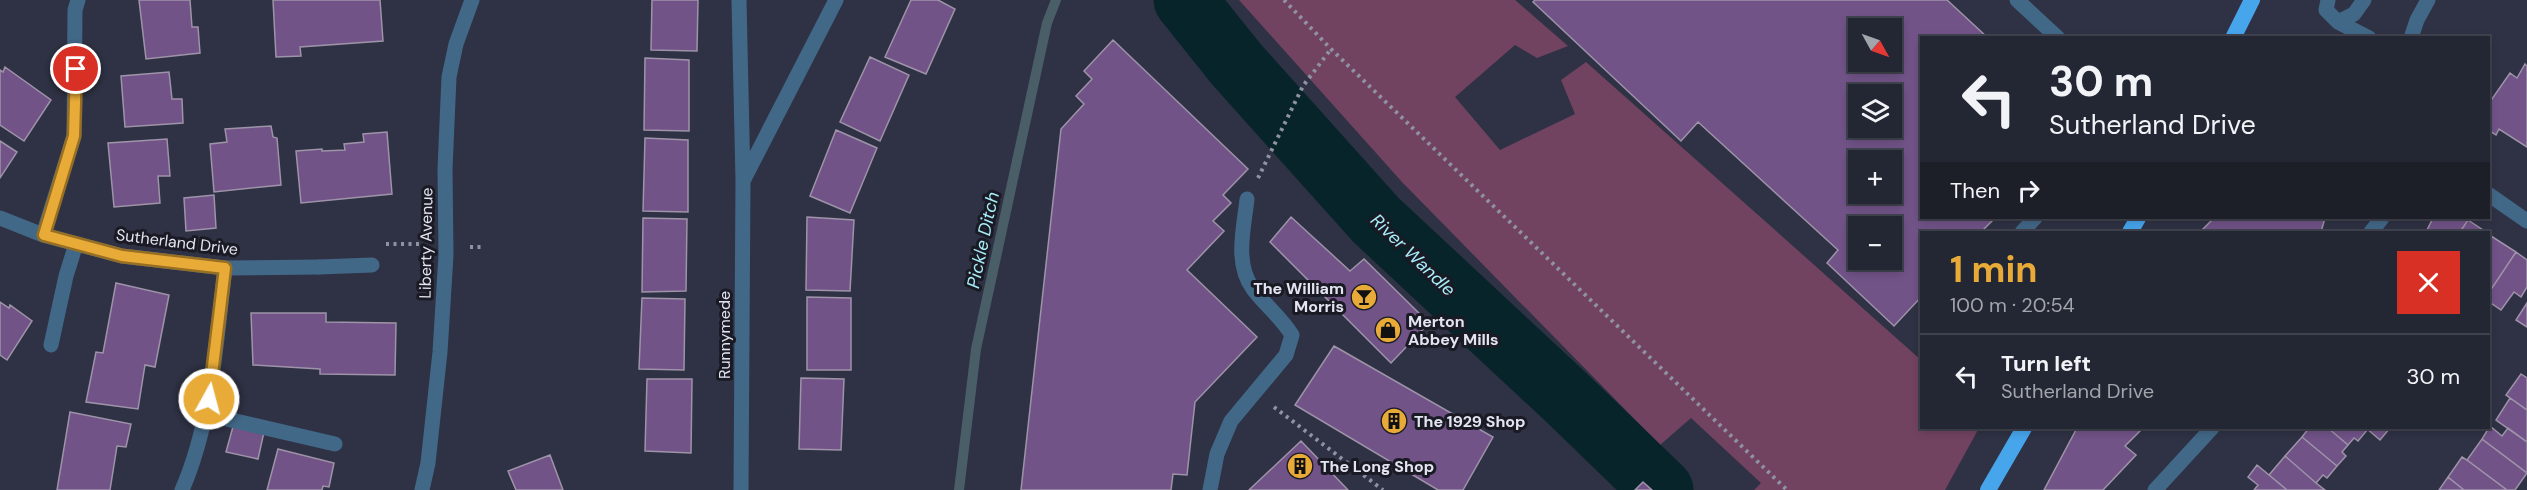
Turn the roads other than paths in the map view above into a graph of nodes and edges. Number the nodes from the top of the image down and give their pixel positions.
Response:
1 (78, 0) edge
2 (472, 0) edge
3 (738, 0) edge
4 (836, 0) edge
5 (2017, 0) edge
6 (2252, 0) edge
7 (2328, 0) edge
8 (2364, 0) edge
9 (2428, 0) edge
10 (2338, 22) junction
11 (2056, 36) edge
12 (2234, 36) edge
13 (2365, 36) edge
14 (2413, 36) edge
15 (743, 181) junction
16 (2490, 195) edge
17 (1247, 199) dead end
18 (0, 218) edge
19 (2034, 219) edge
20 (2381, 219) edge
21 (2527, 221) edge
22 (2023, 231) edge
23 (2372, 231) edge
24 (44, 235) junction
25 (76, 244) junction
26 (372, 265) dead end
27 (225, 268) junction
28 (51, 345) dead end
29 (205, 414) junction
30 (2023, 429) edge
31 (2211, 429) edge
32 (335, 444) dead end
33 (182, 490) edge
34 (422, 490) edge
35 (741, 490) edge
36 (1210, 490) edge
37 (1988, 490) edge
38 (2155, 490) edge

1 - 24 street
2 - 34 street, Liberty Avenue
3 - 15 street, Runnymede
4 - 15 street, Runnymede
5 - 11 street
6 - 12 highway
7 - 10 street
8 - 10 street
9 - 14 street
10 - 13 street
15 - 35 street, Runnymede
16 - 21 street
17 - 36 street
18 - 24 street, Sutherland Drive
19 - 22 street
20 - 23 street
24 - 25 street, Sutherland Drive
25 - 27 street, Sutherland Drive
25 - 28 street
26 - 27 street, Sutherland Drive
27 - 29 street
29 - 32 street
29 - 33 street
30 - 37 highway
31 - 38 street

